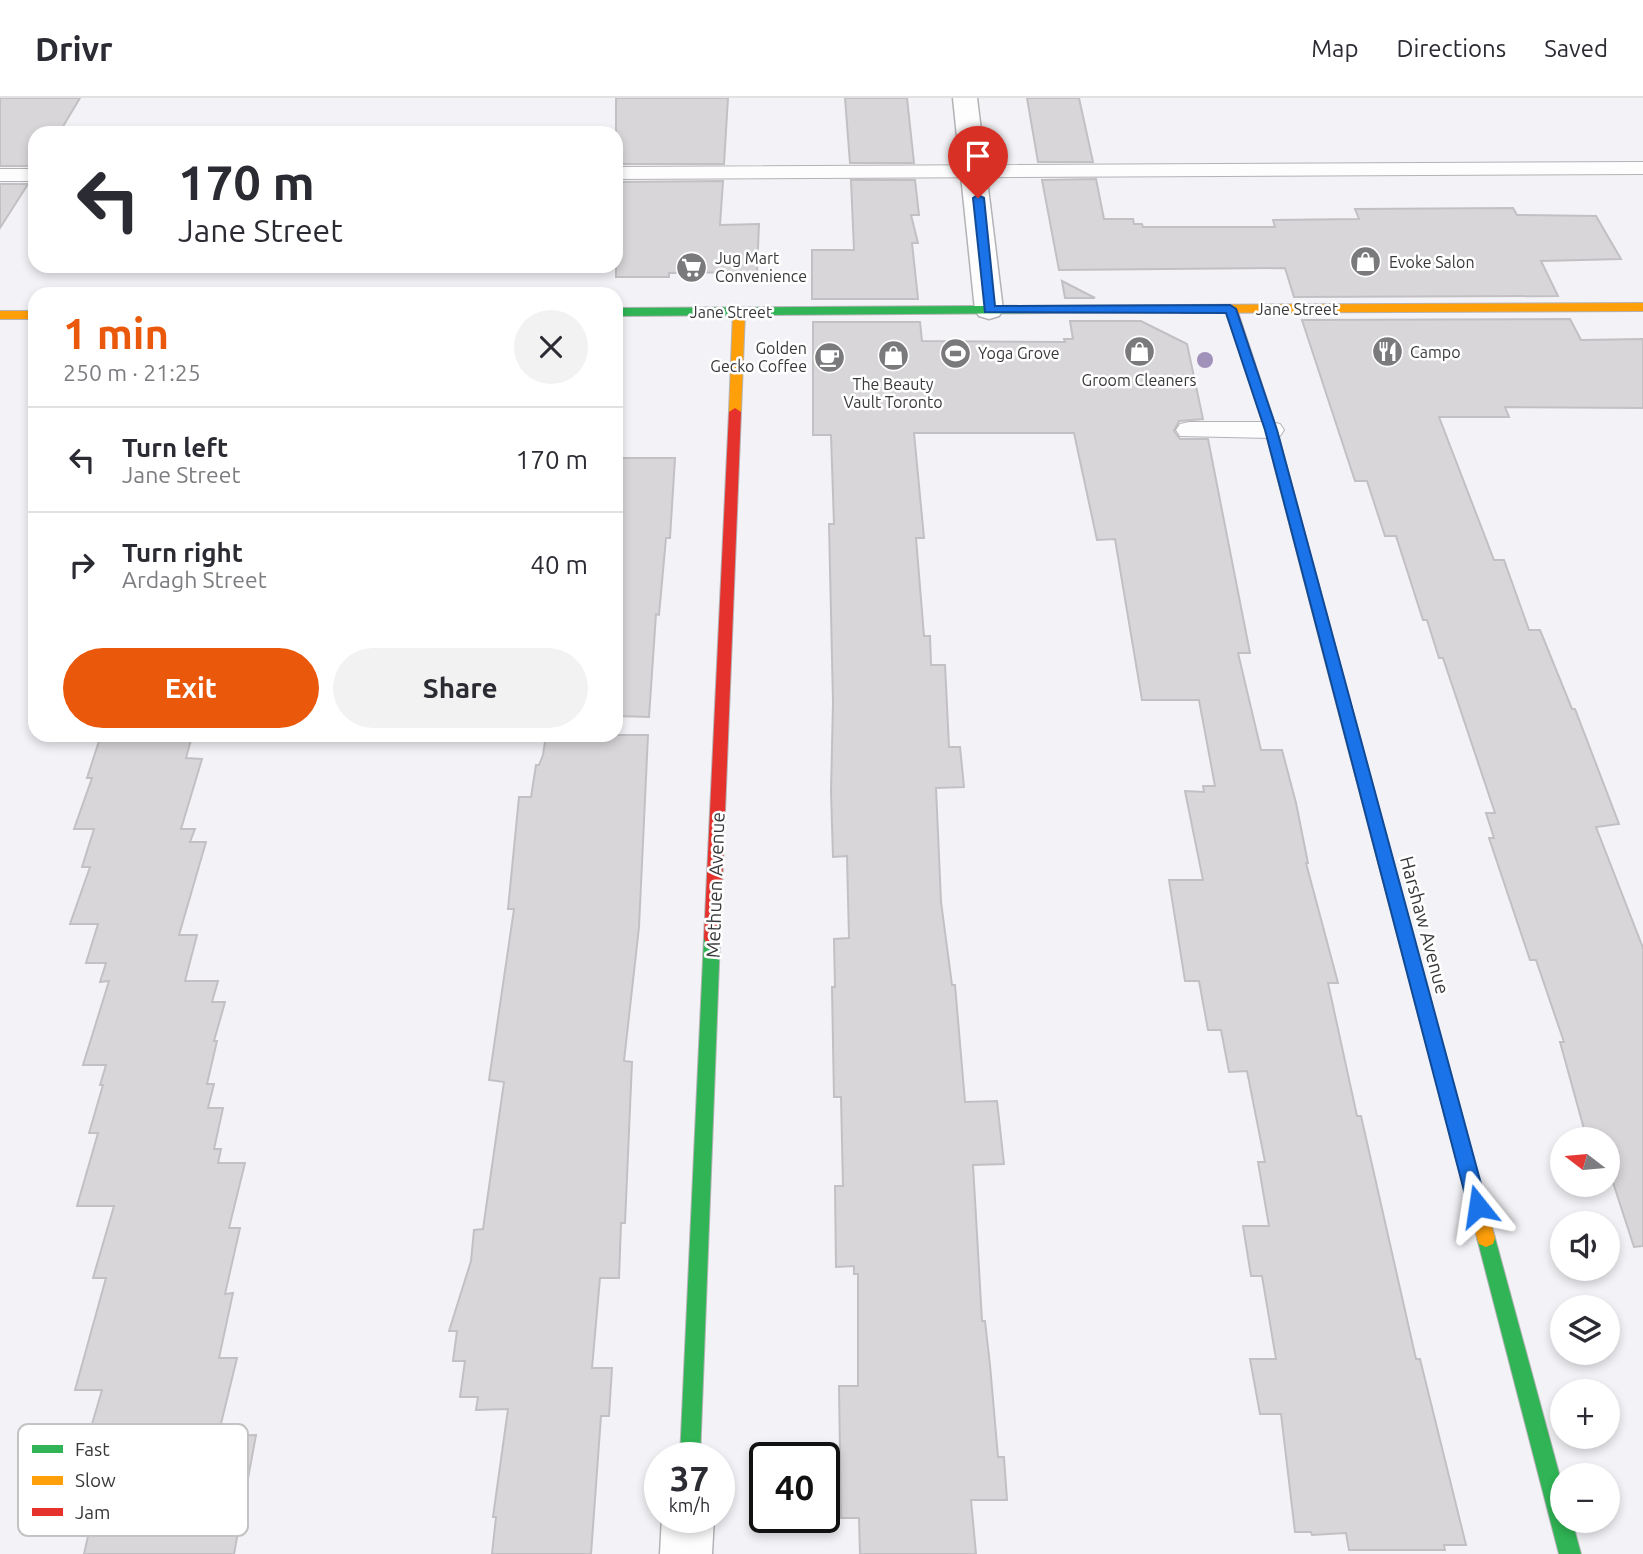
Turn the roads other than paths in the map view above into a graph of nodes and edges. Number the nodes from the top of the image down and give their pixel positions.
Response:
1 (965, 98) edge
2 (1643, 169) edge
3 (976, 172) junction
4 (623, 173) edge
5 (28, 174) edge
6 (0, 175) edge
7 (1643, 307) edge
8 (1230, 309) junction
9 (989, 310) junction
10 (623, 312) edge
11 (739, 312) junction
12 (0, 315) edge
13 (28, 315) edge
14 (1189, 430) dead end
15 (1271, 430) junction
16 (691, 1442) edge
17 (687, 1533) edge
18 (686, 1554) edge
19 (1570, 1554) edge

1 - 3 street
2 - 3 lane
3 - 4 lane
3 - 9 street
5 - 6 lane
7 - 8 street, Jane Street
8 - 9 street, Jane Street
8 - 15 street, Harshaw Avenue
9 - 11 street, Jane Street
10 - 11 street, Jane Street
11 - 16 street, Methuen Avenue
12 - 13 street
14 - 15 lane
15 - 19 street, Harshaw Avenue
17 - 18 street

